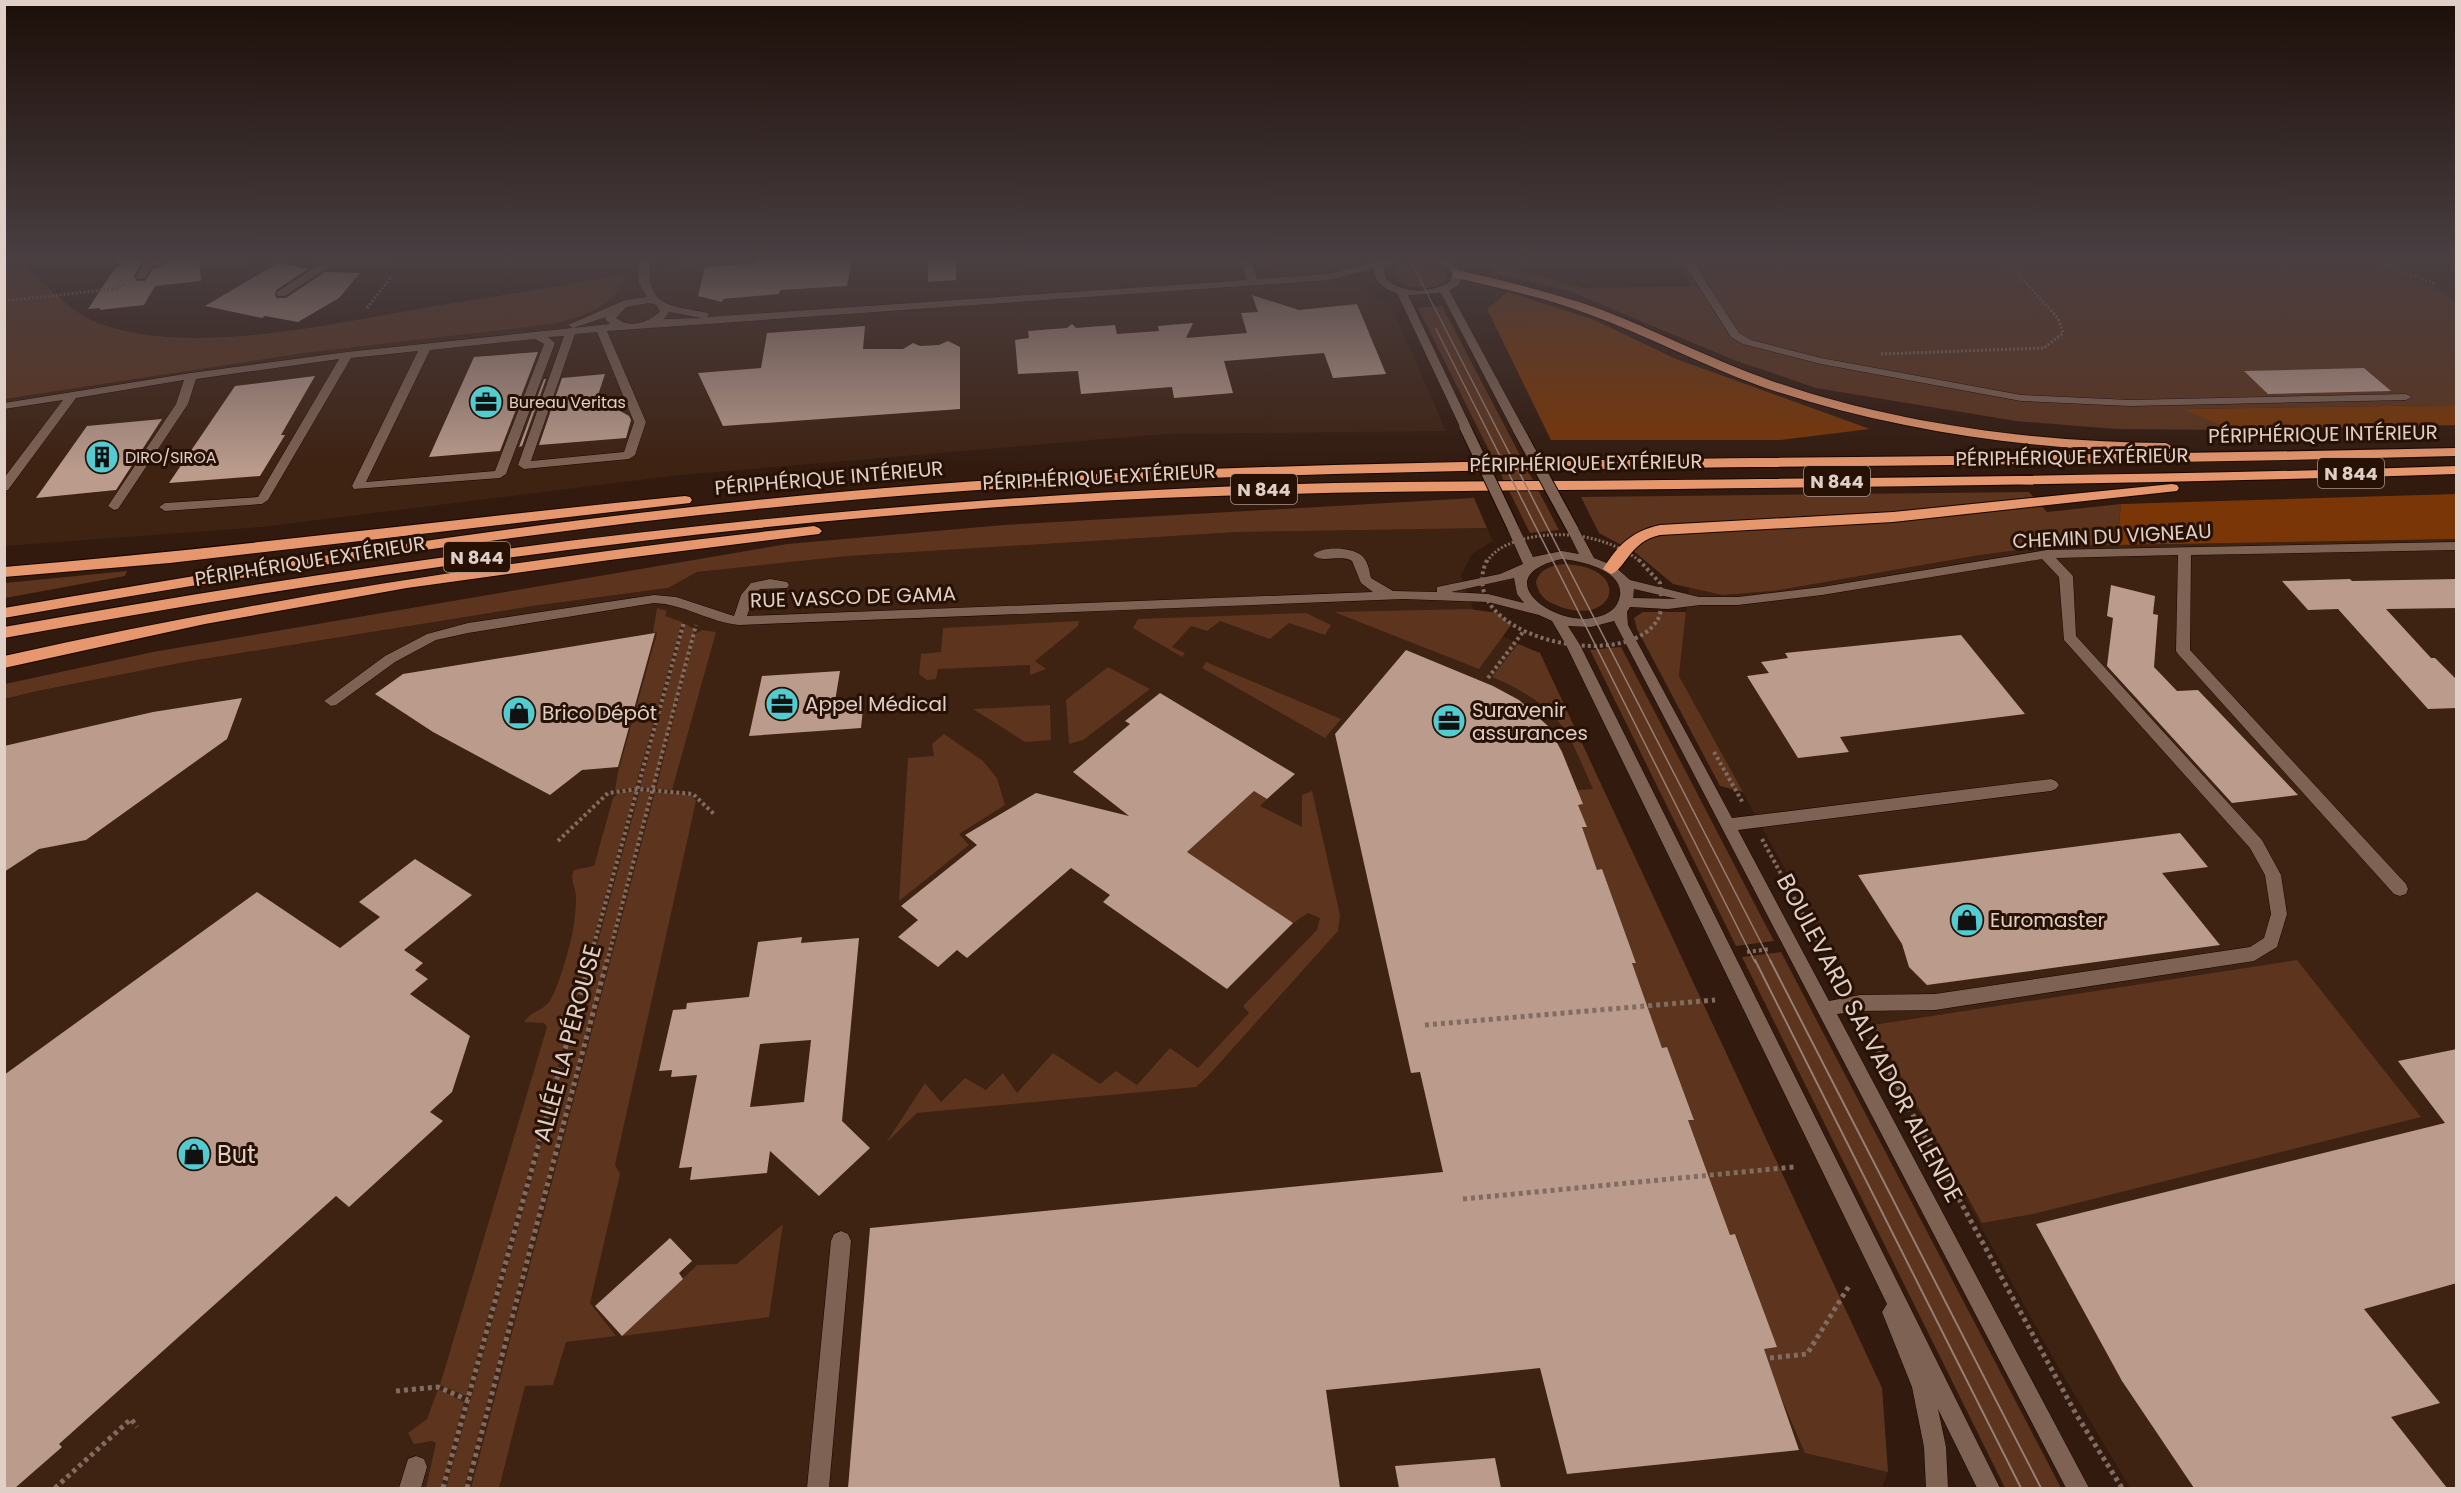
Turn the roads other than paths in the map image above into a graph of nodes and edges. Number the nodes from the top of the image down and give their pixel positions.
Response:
1 (549, 330) edge
2 (584, 330) edge
3 (602, 330) edge
4 (1419, 330) edge
5 (1465, 330) edge
6 (1636, 330) edge
7 (1732, 330) edge
8 (571, 331) junction
9 (536, 334) junction
10 (426, 346) junction
11 (347, 355) junction
12 (191, 376) junction
13 (72, 395) junction
14 (2406, 397) dead end
15 (4, 406) edge
16 (2457, 452) edge
17 (2299, 456) junction
18 (2457, 470) edge
19 (2245, 476) junction
20 (4, 487) edge
21 (114, 506) dead end
22 (165, 507) dead end
23 (953, 507) junction
24 (730, 508) junction
25 (2457, 546) edge
26 (2185, 551) junction
27 (1319, 555) dead end
28 (2046, 555) junction
29 (1588, 558) junction
30 (1528, 566) junction
31 (1611, 569) junction
32 (4, 572) edge
33 (1624, 583) junction
34 (782, 585) dead end
35 (1397, 596) junction
36 (1700, 601) junction
37 (1623, 607) junction
38 (1538, 611) junction
39 (4, 613) edge
40 (1557, 619) junction
41 (740, 621) junction
42 (161, 626) junction
43 (4, 633) edge
44 (4, 662) edge
45 (4, 670) edge
46 (331, 700) dead end
47 (2051, 785) dead end
48 (1727, 825) junction
49 (2400, 889) dead end
50 (1824, 1009) junction
51 (1848, 1201) junction
52 (841, 1241) dead end
53 (818, 1488) edge
54 (1937, 1488) edge
55 (1989, 1488) edge
56 (2078, 1488) edge

1 - 9 street
2 - 8 street
3 - 8 street
4 - 30 street, bridge
5 - 29 street, bridge
6 - 17 highway
7 - 14 street
8 - 9 street
9 - 10 street
9 - 10 street
10 - 11 street
11 - 12 street
11 - 22 street
12 - 13 street
12 - 21 street
13 - 15 street
13 - 20 street
16 - 17 highway, PÉRIPHÉRIQUE INTÉRIEUR / N 844
17 - 24 highway, PÉRIPHÉRIQUE INTÉRIEUR / N 844
18 - 19 highway, PÉRIPHÉRIQUE EXTÉRIEUR / N 844
19 - 23 highway, PÉRIPHÉRIQUE EXTÉRIEUR / N 844
19 - 31 highway
23 - 42 highway
23 - 43 highway, PÉRIPHÉRIQUE EXTÉRIEUR / N 844
24 - 32 highway
24 - 39 highway, PÉRIPHÉRIQUE INTÉRIEUR / N 844
25 - 26 street, CHEMIN DU VIGNEAU
26 - 28 street, CHEMIN DU VIGNEAU
26 - 49 street
27 - 35 street
28 - 36 street, CHEMIN DU VIGNEAU
28 - 50 street
29 - 30 street
29 - 31 street
30 - 35 street, RUE VASCO DE GAMA
30 - 38 street
31 - 33 street
33 - 36 street, CHEMIN DU VIGNEAU
33 - 37 street
34 - 41 street
35 - 38 street, RUE VASCO DE GAMA
35 - 41 street, RUE VASCO DE GAMA
36 - 37 street, CHEMIN DU VIGNEAU
37 - 40 street
37 - 48 street, BOULEVARD SALVADOR ALLENDE
38 - 40 street
40 - 51 street
41 - 46 street, RUE VASCO DE GAMA
42 - 44 highway
42 - 45 highway
47 - 48 street
48 - 50 street, BOULEVARD SALVADOR ALLENDE
50 - 56 street, BOULEVARD SALVADOR ALLENDE
51 - 54 street
51 - 55 street
52 - 53 street

